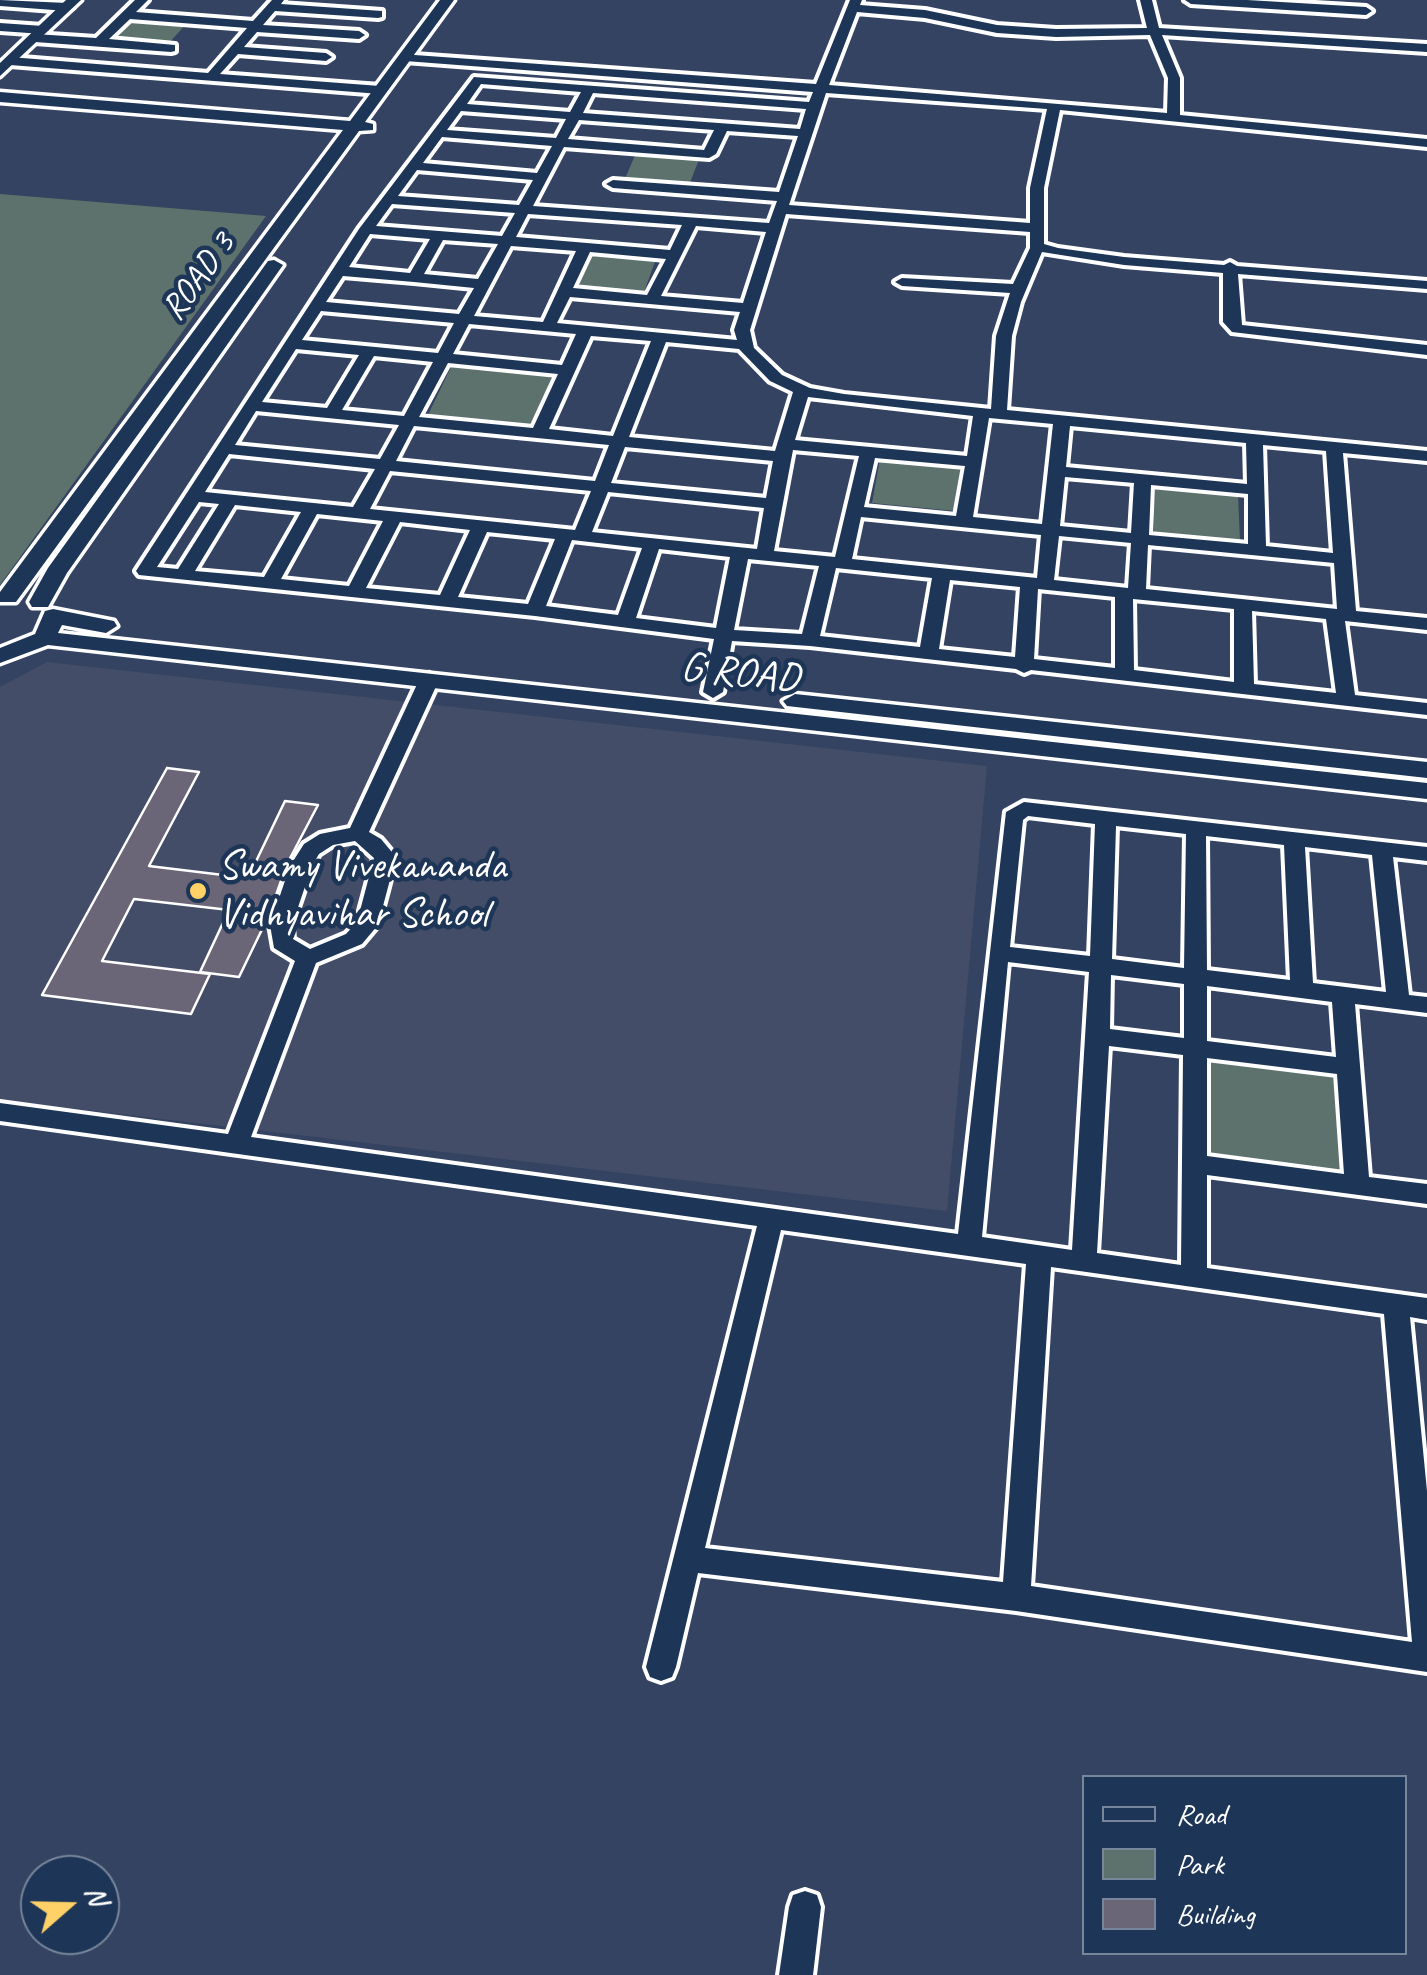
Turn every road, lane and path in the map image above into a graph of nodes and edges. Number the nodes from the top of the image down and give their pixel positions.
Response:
1 (142, 0) edge
2 (447, 0) edge
3 (465, 0) edge
4 (1146, 0) edge
5 (1191, 0) edge
6 (0, 2) edge
7 (273, 2) edge
8 (71, 3) edge
9 (854, 4) edge
10 (1366, 6) edge
11 (378, 14) dead end
12 (126, 16) junction
13 (196, 20) junction
14 (255, 26) junction
15 (0, 28) edge
16 (1156, 31) junction
17 (39, 34) junction
18 (359, 35) dead end
19 (100, 42) junction
20 (1370, 44) junction
21 (171, 48) junction
22 (1427, 48) edge
23 (234, 50) junction
24 (419, 51) junction
25 (326, 57) dead end
26 (4, 66) edge
27 (148, 72) junction
28 (211, 77) junction
29 (823, 83) junction
30 (589, 89) junction
31 (380, 90) junction
32 (0, 97) edge
33 (814, 106) junction
34 (1054, 106) junction
35 (455, 107) junction
36 (575, 115) junction
37 (1173, 118) junction
38 (363, 126) junction
39 (722, 126) junction
40 (436, 133) junction
41 (805, 133) junction
42 (1427, 143) edge
43 (560, 144) junction
44 (629, 148) junction
45 (709, 154) junction
46 (412, 166) junction
47 (541, 177) junction
48 (613, 184) junction
49 (694, 190) junction
50 (387, 199) junction
51 (782, 203) junction
52 (524, 210) junction
53 (599, 216) junction
54 (690, 222) junction
55 (774, 228) junction
56 (1038, 228) junction
57 (366, 229) junction
58 (439, 235) junction
59 (506, 241) junction
60 (1037, 246) junction
61 (584, 248) junction
62 (675, 256) junction
63 (1230, 266) junction
64 (342, 271) junction
65 (414, 278) junction
66 (902, 282) dead end
67 (484, 284) junction
68 (1427, 285) edge
69 (1019, 289) junction
70 (563, 292) junction
71 (652, 300) junction
72 (318, 306) junction
73 (748, 308) junction
74 (464, 319) junction
75 (548, 327) junction
76 (586, 330) junction
77 (660, 337) junction
78 (295, 344) junction
79 (745, 345) junction
80 (1427, 350) edge
81 (369, 351) junction
82 (443, 358) junction
83 (568, 370) junction
84 (802, 390) junction
85 (255, 406) junction
86 (332, 413) junction
87 (990, 413) junction
88 (1062, 420) junction
89 (409, 421) junction
90 (539, 434) junction
91 (1254, 438) junction
92 (620, 441) junction
93 (1334, 446) junction
94 (226, 449) junction
95 (784, 450) junction
96 (868, 452) junction
97 (1427, 456) edge
98 (974, 462) junction
99 (385, 465) junction
100 (1057, 470) junction
101 (1143, 479) junction
102 (602, 486) junction
103 (1256, 490) junction
104 (195, 496) junction
105 (230, 500) junction
106 (775, 504) junction
107 (312, 508) junction
108 (854, 511) junction
109 (359, 513) junction
110 (394, 517) junction
111 (964, 522) junction
112 (481, 526) junction
113 (1051, 531) junction
114 (574, 535) junction
115 (1140, 539) junction
116 (652, 543) junction
117 (1258, 550) junction
118 (740, 552) junction
119 (765, 554) junction
120 (1343, 559) junction
121 (836, 562) junction
122 (184, 572) junction
123 (942, 574) junction
124 (1037, 583) junction
125 (268, 584) junction
126 (355, 592) junction
127 (1130, 593) junction
128 (4, 597) edge
129 (446, 602) junction
130 (1243, 604) junction
131 (536, 610) junction
132 (1341, 614) junction
133 (46, 618) junction
134 (625, 622) junction
135 (1427, 624) edge
136 (724, 635) junction
137 (810, 640) junction
138 (928, 656) junction
139 (5, 657) edge
140 (1024, 666) junction
141 (1126, 676) junction
142 (429, 680) junction
143 (1244, 689) junction
144 (712, 692) junction
145 (1346, 699) junction
146 (1427, 709) edge
147 (1427, 770) edge
148 (1427, 791) edge
149 (1106, 817) junction
150 (1196, 827) junction
151 (358, 834) junction
152 (1294, 838) junction
153 (1382, 849) junction
154 (1427, 854) edge
155 (998, 953) junction
156 (307, 958) junction
157 (1102, 966) junction
158 (1193, 976) junction
159 (1302, 990) junction
160 (1343, 995) junction
161 (1398, 1002) junction
162 (1427, 1005) edge
163 (1098, 1036) junction
164 (1193, 1047) junction
165 (1348, 1067) junction
166 (0, 1112) edge
167 (236, 1144) junction
168 (1194, 1164) junction
169 (1357, 1185) junction
170 (1427, 1194) edge
171 (771, 1218) junction
172 (970, 1246) junction
173 (1039, 1256) junction
174 (1084, 1261) junction
175 (1194, 1277) junction
176 (1396, 1304) junction
177 (1427, 1309) edge
178 (688, 1558) junction
179 (1016, 1596) junction
180 (1427, 1645) edge
181 (1427, 1658) edge
182 (661, 1667) dead end
183 (805, 1907) dead end
184 (796, 1975) edge

1 - 12 street
2 - 24 street, ROAD 3
3 - 24 street, ROAD 3
4 - 16 street
5 - 10 street
6 - 8 street
7 - 11 street
7 - 14 street
8 - 17 street
9 - 16 street
9 - 29 street
10 - 20 street
12 - 13 street
12 - 19 street
13 - 14 street
13 - 21 street
14 - 18 street
14 - 23 street
15 - 17 street
16 - 20 street
16 - 37 street
17 - 19 street
17 - 26 street
19 - 21 street
20 - 22 street
21 - 27 street
23 - 25 street
23 - 28 street
24 - 29 street
24 - 31 street, ROAD 3
24 - 38 street, ROAD 3
26 - 27 street
27 - 28 street
28 - 31 street
29 - 33 street
29 - 34 street
30 - 33 street
30 - 35 street
30 - 36 street
31 - 38 street, ROAD 3
32 - 38 street
33 - 41 street
34 - 37 street
34 - 56 street
35 - 36 street
35 - 40 street
36 - 39 street
36 - 43 street
37 - 42 street
38 - 128 street, ROAD 3
38 - 133 street, ROAD 3
39 - 41 street
39 - 45 street
40 - 43 street
40 - 46 street
41 - 51 street
43 - 44 street
43 - 47 street
44 - 45 street
44 - 48 street
45 - 49 street
46 - 47 street
46 - 50 street
47 - 52 street
48 - 49 street
48 - 53 street
49 - 51 street
50 - 52 street
50 - 57 street
51 - 55 street
51 - 56 street
52 - 53 street
52 - 59 street
53 - 54 street
54 - 55 street
54 - 62 street
55 - 73 street
56 - 60 street
57 - 58 street
57 - 64 street
58 - 59 street
58 - 65 street
59 - 61 street
59 - 67 street
60 - 63 street
60 - 69 street
61 - 62 street
61 - 70 street
62 - 71 street
63 - 68 street
63 - 80 street
64 - 65 street
64 - 72 street
65 - 67 street
66 - 69 street
67 - 74 street
69 - 87 street
70 - 71 street
70 - 75 street
71 - 73 street
72 - 74 street
72 - 78 street
73 - 79 street
74 - 75 street
74 - 82 street
75 - 76 street
76 - 77 street
76 - 83 street
77 - 79 street
77 - 92 street
78 - 81 street
78 - 85 street
79 - 84 street
81 - 82 street
81 - 86 street
82 - 83 street
82 - 89 street
83 - 90 street
84 - 87 street
84 - 95 street
85 - 86 street
85 - 94 street
86 - 89 street
87 - 88 street
87 - 98 street
88 - 91 street
88 - 100 street
89 - 90 street
89 - 99 street
90 - 92 street
91 - 93 street
91 - 103 street
92 - 95 street
92 - 102 street
93 - 97 street
93 - 120 street
94 - 99 street
94 - 104 street
95 - 96 street
95 - 106 street
96 - 98 street
96 - 108 street
98 - 111 street
99 - 102 street
99 - 109 street
100 - 101 street
100 - 113 street
101 - 103 street
101 - 115 street
102 - 106 street
102 - 114 street
103 - 117 street
104 - 105 street
104 - 122 street
105 - 107 street
105 - 122 street
106 - 119 street
107 - 109 street
107 - 125 street
108 - 111 street
108 - 121 street
109 - 110 street
110 - 112 street
110 - 126 street
111 - 113 street
112 - 114 street
112 - 129 street
113 - 115 street
113 - 124 street
114 - 116 street
114 - 131 street
115 - 117 street
115 - 127 street
116 - 118 street
116 - 134 street
117 - 120 street
118 - 119 street
118 - 136 street
119 - 121 street
120 - 132 street
121 - 123 street
121 - 137 street
122 - 125 street
123 - 124 street
123 - 138 street
124 - 127 street
124 - 140 street
125 - 126 street
126 - 129 street
127 - 130 street
127 - 141 street
128 - 133 street
129 - 131 street
130 - 132 street
130 - 143 street
131 - 134 street
132 - 135 street
132 - 145 street
133 - 139 street
133 - 142 street, G ROAD
133 - 144 street, G ROAD
134 - 136 street
136 - 137 street
136 - 144 street
137 - 138 street
138 - 140 street
140 - 141 street
141 - 143 street
142 - 148 street, G ROAD
142 - 151 street
143 - 145 street
144 - 147 street, G ROAD
145 - 146 street
149 - 150 street
149 - 155 street
149 - 157 street
150 - 152 street
150 - 158 street
151 - 156 street
151 - 156 street
152 - 153 street
152 - 159 street
153 - 154 street
153 - 161 street
155 - 157 street
155 - 172 street
156 - 167 street
157 - 158 street
157 - 163 street
158 - 159 street
158 - 164 street
159 - 160 street
160 - 161 street
160 - 165 street
161 - 162 street
163 - 164 street
163 - 174 street
164 - 165 street
164 - 168 street
165 - 169 street
166 - 167 street
167 - 171 street
168 - 169 street
168 - 175 street
169 - 170 street
171 - 172 street
171 - 178 street
172 - 173 street
173 - 174 street
173 - 179 street
174 - 175 street
175 - 176 street
176 - 177 street
176 - 180 street
178 - 179 street
178 - 182 street
179 - 181 street
183 - 184 street

